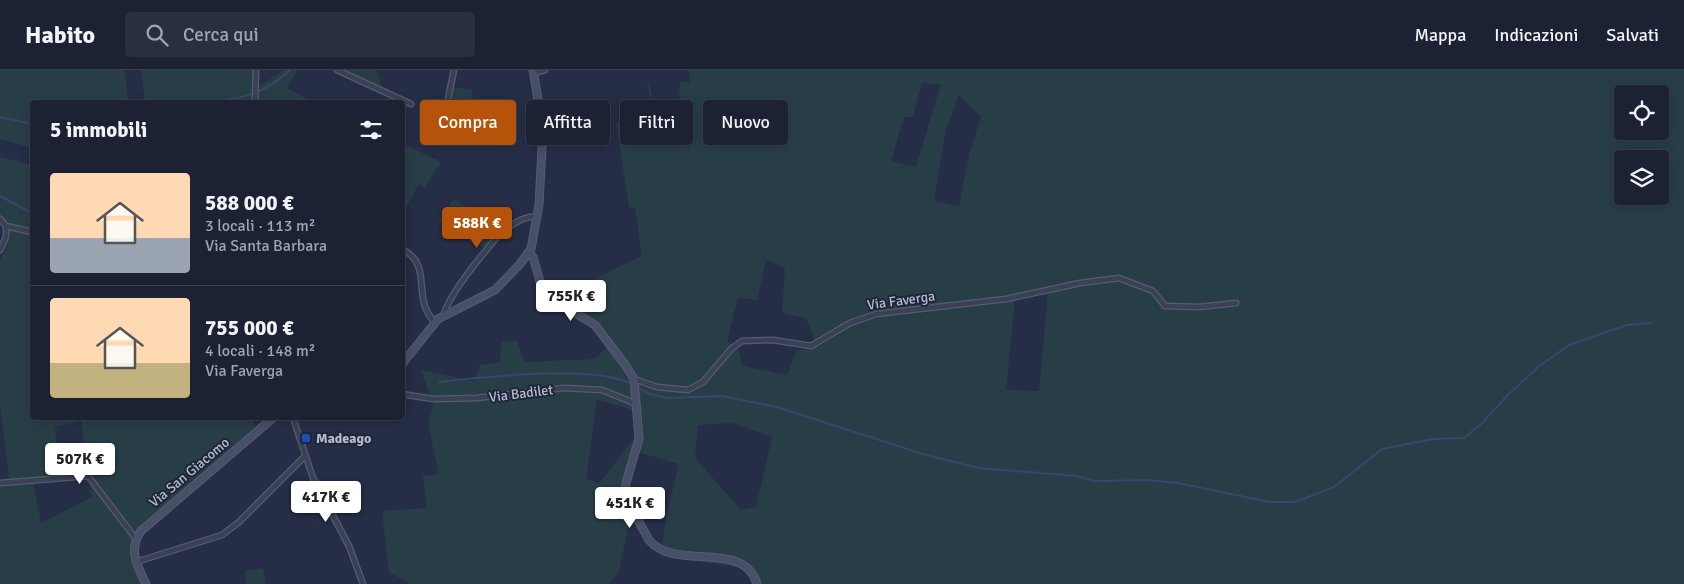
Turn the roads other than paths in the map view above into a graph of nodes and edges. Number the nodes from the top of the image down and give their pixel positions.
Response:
1 (256, 70) edge
2 (337, 70) edge
3 (353, 70) edge
4 (454, 70) edge
5 (546, 70) edge
6 (534, 71) edge
7 (345, 73) junction
8 (255, 100) edge
9 (402, 100) edge
10 (448, 100) edge
11 (405, 101) edge
12 (411, 104) dead end
13 (536, 216) junction
14 (0, 219) edge
15 (6, 226) junction
16 (30, 232) edge
17 (0, 250) edge
18 (405, 252) edge
19 (529, 252) junction
20 (1236, 303) dead end
21 (444, 315) junction
22 (435, 322) junction
23 (405, 360) edge
24 (634, 379) junction
25 (405, 395) edge
26 (636, 404) junction
27 (271, 420) edge
28 (294, 420) edge
29 (305, 456) junction
30 (0, 483) edge
31 (136, 539) junction
32 (136, 562) junction
33 (146, 584) edge
34 (363, 584) edge
35 (757, 584) edge

1 - 8 street
2 - 7 street
3 - 7 street
4 - 10 street
5 - 6 street
6 - 13 street
7 - 9 street
11 - 12 street
13 - 19 street
13 - 21 street
14 - 15 street
15 - 16 street
15 - 17 street
18 - 22 street
19 - 21 street
19 - 24 street
20 - 24 street, Via Faverga
21 - 22 street
22 - 23 street
24 - 26 street
25 - 26 street, Via Badilet
26 - 35 street
27 - 31 street, Via San Giacomo
28 - 29 street
29 - 32 street
29 - 34 street
30 - 31 street
31 - 32 street
32 - 33 street

